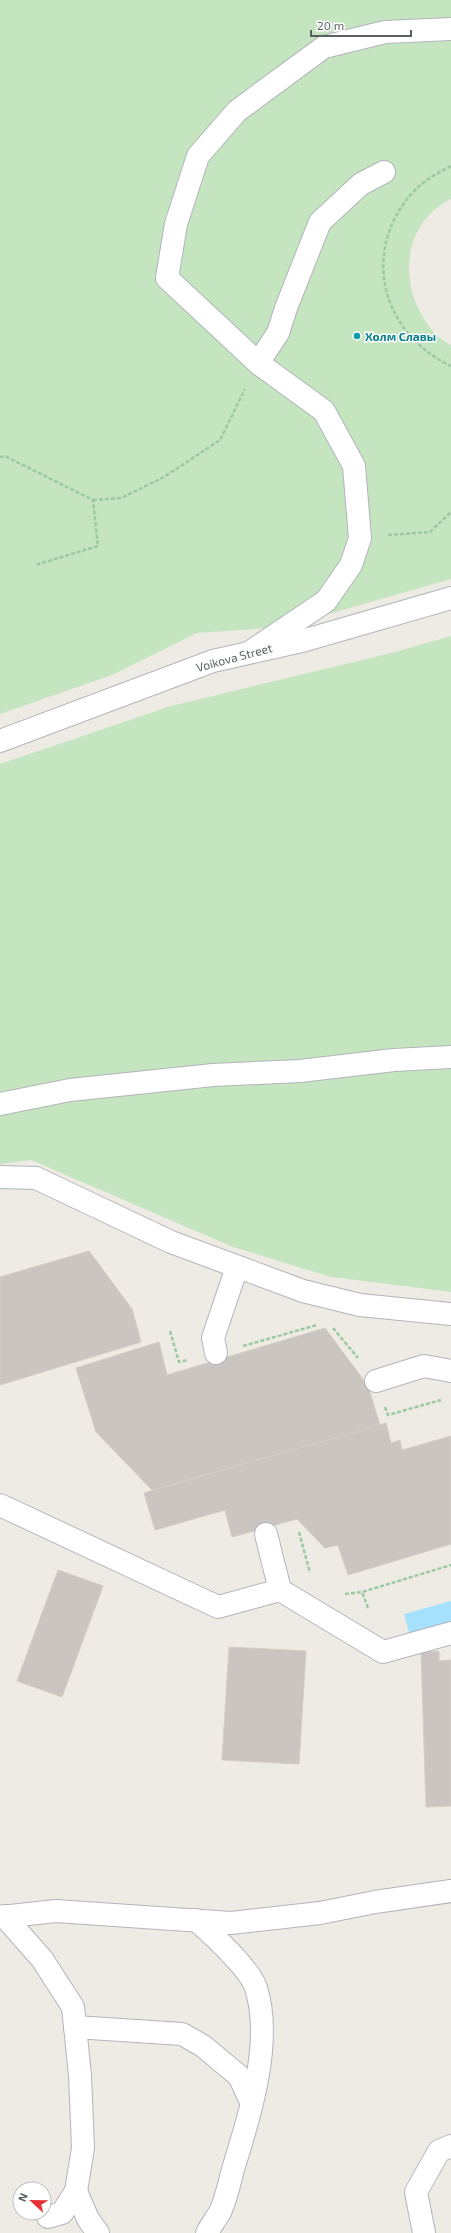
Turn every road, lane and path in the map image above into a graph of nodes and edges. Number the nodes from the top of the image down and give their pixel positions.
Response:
1 (451, 29) edge
2 (451, 166) edge
3 (384, 172) dead end
4 (258, 363) junction
5 (451, 366) edge
6 (0, 456) edge
7 (93, 500) junction
8 (451, 512) edge
9 (360, 538) junction
10 (35, 565) dead end
11 (451, 598) edge
12 (250, 652) junction
13 (0, 741) edge
14 (451, 1057) edge
15 (0, 1104) edge
16 (0, 1177) edge
17 (237, 1267) junction
18 (451, 1314) edge
19 (328, 1322) dead end
20 (320, 1324) dead end
21 (170, 1331) dead end
22 (216, 1353) junction
23 (451, 1371) edge
24 (376, 1381) junction
25 (444, 1399) dead end
26 (0, 1505) edge
27 (298, 1532) dead end
28 (266, 1534) dead end
29 (451, 1565) edge
30 (316, 1577) dead end
31 (280, 1590) junction
32 (341, 1591) dead end
33 (362, 1592) junction
34 (451, 1632) edge
35 (383, 1652) junction
36 (451, 1892) edge
37 (2, 1917) edge
38 (196, 1920) junction
39 (75, 2027) junction
40 (251, 2102) junction
41 (451, 2146) edge
42 (76, 2191) junction
43 (52, 2216) edge
44 (98, 2233) edge
45 (206, 2233) edge
46 (424, 2233) edge

1 - 4 street
2 - 5 path
3 - 4 street
4 - 7 path
4 - 9 street
6 - 7 path
7 - 10 path
8 - 9 path
9 - 12 street
11 - 12 street, Voikova Street
12 - 13 street, Voikova Street
14 - 15 street
16 - 17 street
17 - 18 street
17 - 22 street
19 - 24 path
20 - 22 path
21 - 22 path
23 - 24 street
24 - 25 path
26 - 31 street
27 - 30 path
28 - 31 street
29 - 33 path
31 - 35 street
32 - 33 path
33 - 35 path
34 - 35 street
36 - 38 street
37 - 38 street
37 - 39 street
38 - 40 street
39 - 40 street
39 - 42 street
40 - 45 street
41 - 46 street
42 - 43 street
42 - 44 street

